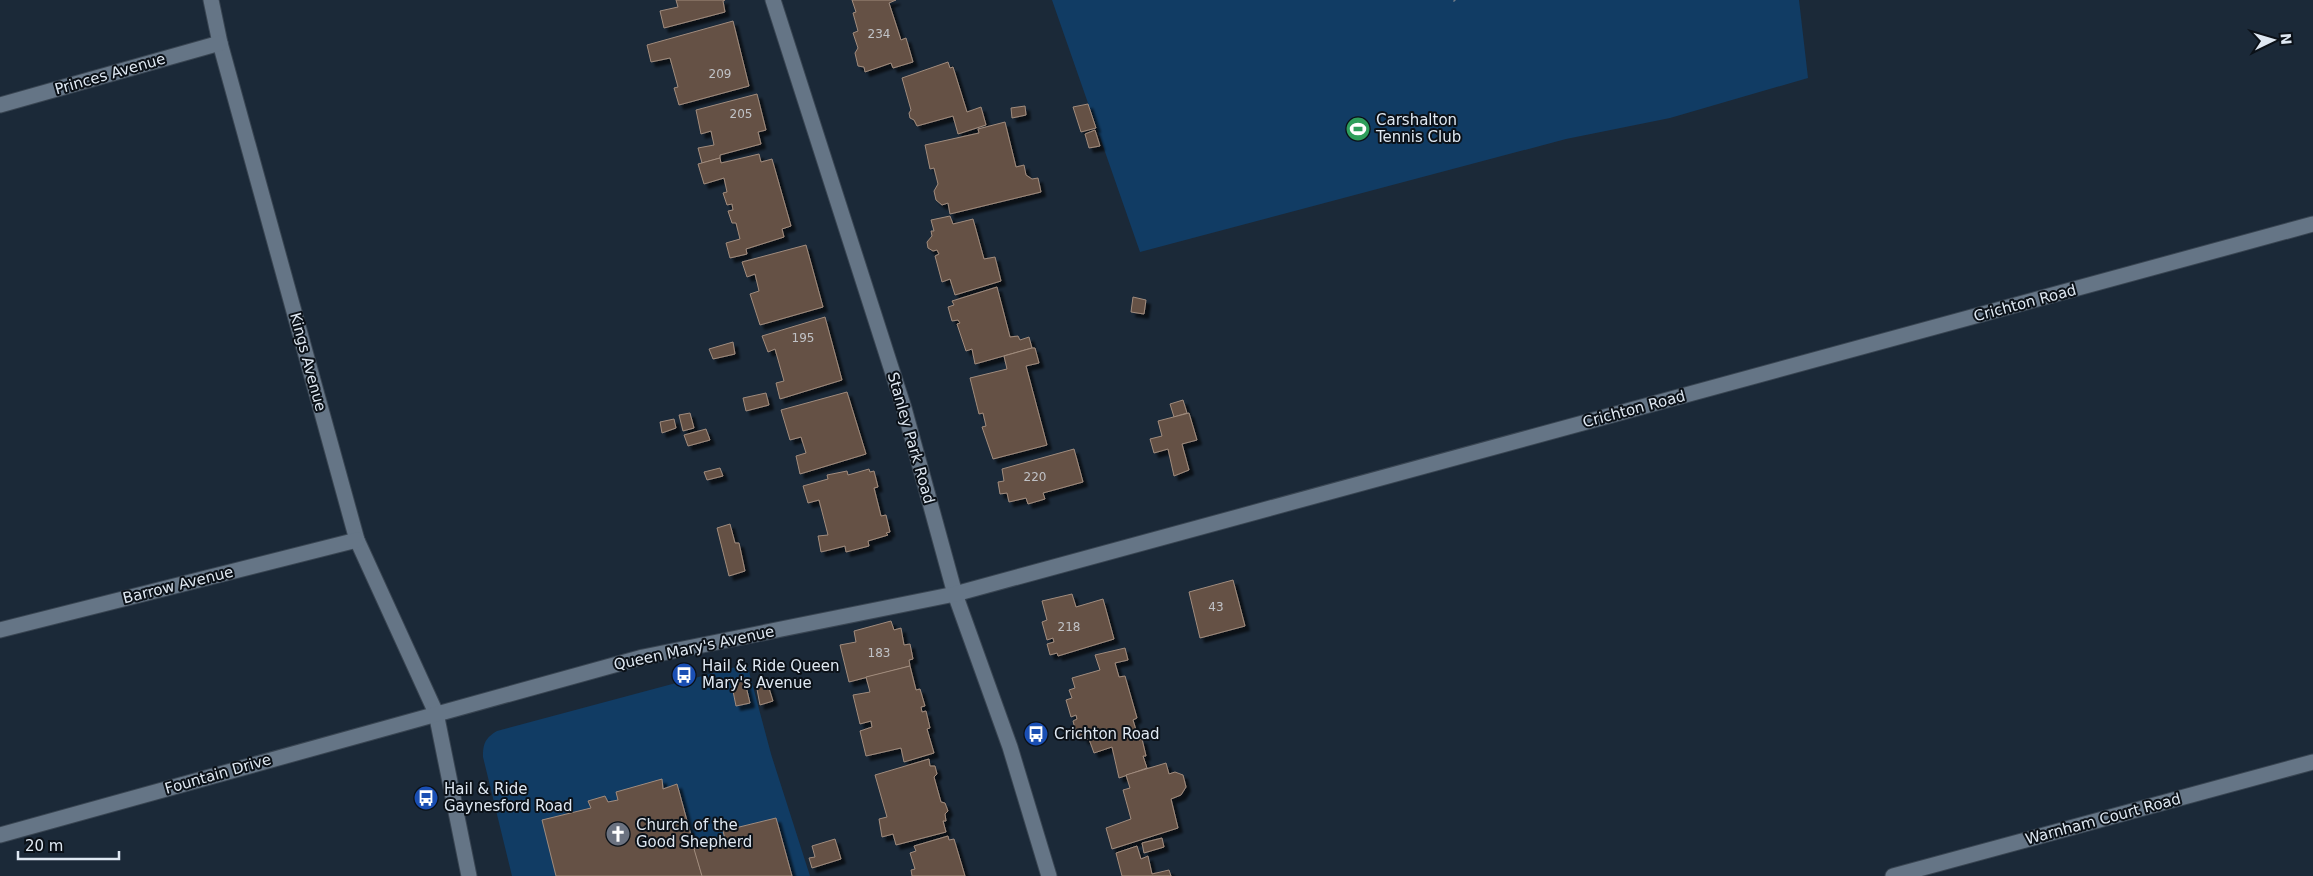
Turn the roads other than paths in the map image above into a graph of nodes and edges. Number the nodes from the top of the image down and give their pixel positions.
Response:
1 (211, 0) edge
2 (774, 0) edge
3 (220, 43) junction
4 (0, 104) edge
5 (2313, 224) edge
6 (357, 540) junction
7 (955, 594) junction
8 (0, 630) edge
9 (436, 713) junction
10 (2313, 762) edge
11 (0, 835) edge
12 (469, 876) edge
13 (1049, 876) edge
14 (1893, 876) edge

1 - 3 street, Kings Avenue
2 - 7 street, Stanley Park Road
3 - 4 street, Princes Avenue
3 - 6 street, Kings Avenue
5 - 7 street, Crichton Road
6 - 8 street, Barrow Avenue
6 - 9 street, Kings Avenue
7 - 9 street, Queen Mary's Avenue
7 - 13 street, Stanley Park Road
9 - 11 street, Fountain Drive
9 - 12 street, Kings Avenue
10 - 14 street, Warnham Court Road

